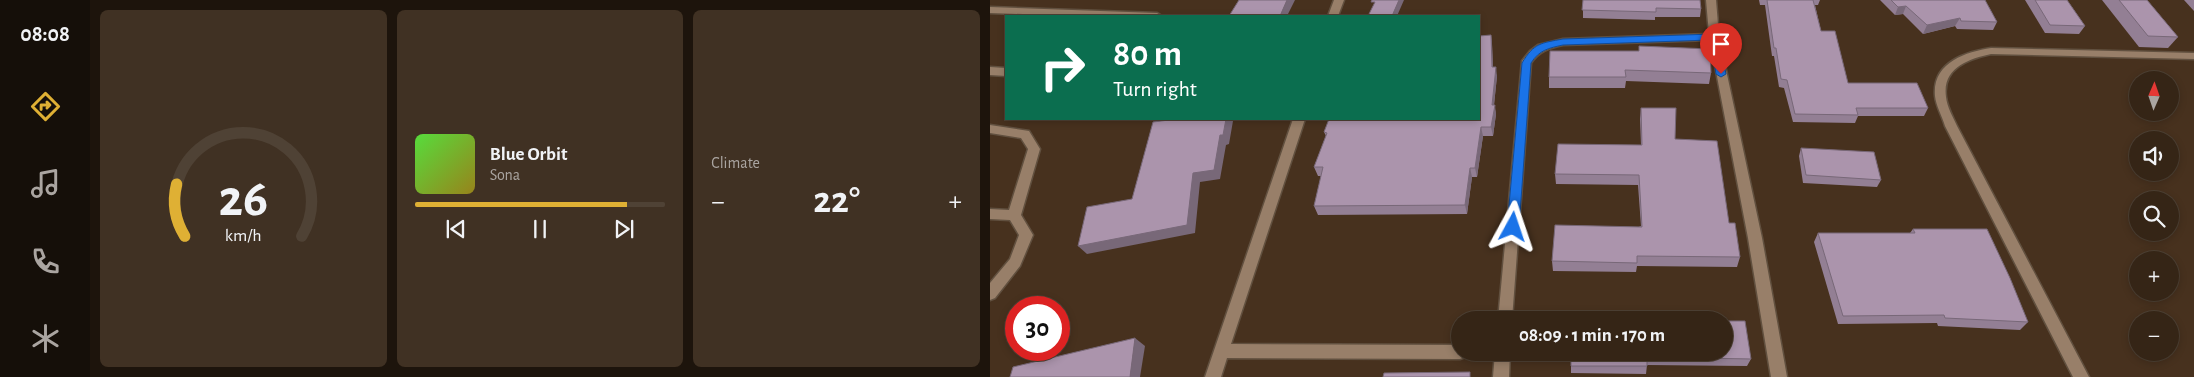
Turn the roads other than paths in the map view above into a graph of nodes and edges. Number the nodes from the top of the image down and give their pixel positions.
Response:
1 (1338, 0) edge
2 (1711, 0) edge
3 (990, 10) edge
4 (1129, 15) edge
5 (1333, 15) edge
6 (1714, 37) junction
7 (2194, 56) edge
8 (990, 70) edge
9 (1005, 72) edge
10 (1299, 120) edge
11 (990, 129) edge
12 (990, 214) edge
13 (1014, 215) junction
14 (990, 294) edge
15 (1506, 311) edge
16 (1222, 351) junction
17 (1451, 352) edge
18 (1502, 361) edge
19 (1213, 377) edge
20 (1501, 377) edge
21 (1779, 377) edge
22 (2081, 377) edge

1 - 5 street
2 - 6 street
3 - 4 street
6 - 15 street
6 - 21 street
7 - 22 street
8 - 9 street
10 - 16 street
11 - 13 street
12 - 13 street
13 - 14 street
16 - 17 street
16 - 19 street
18 - 20 street

